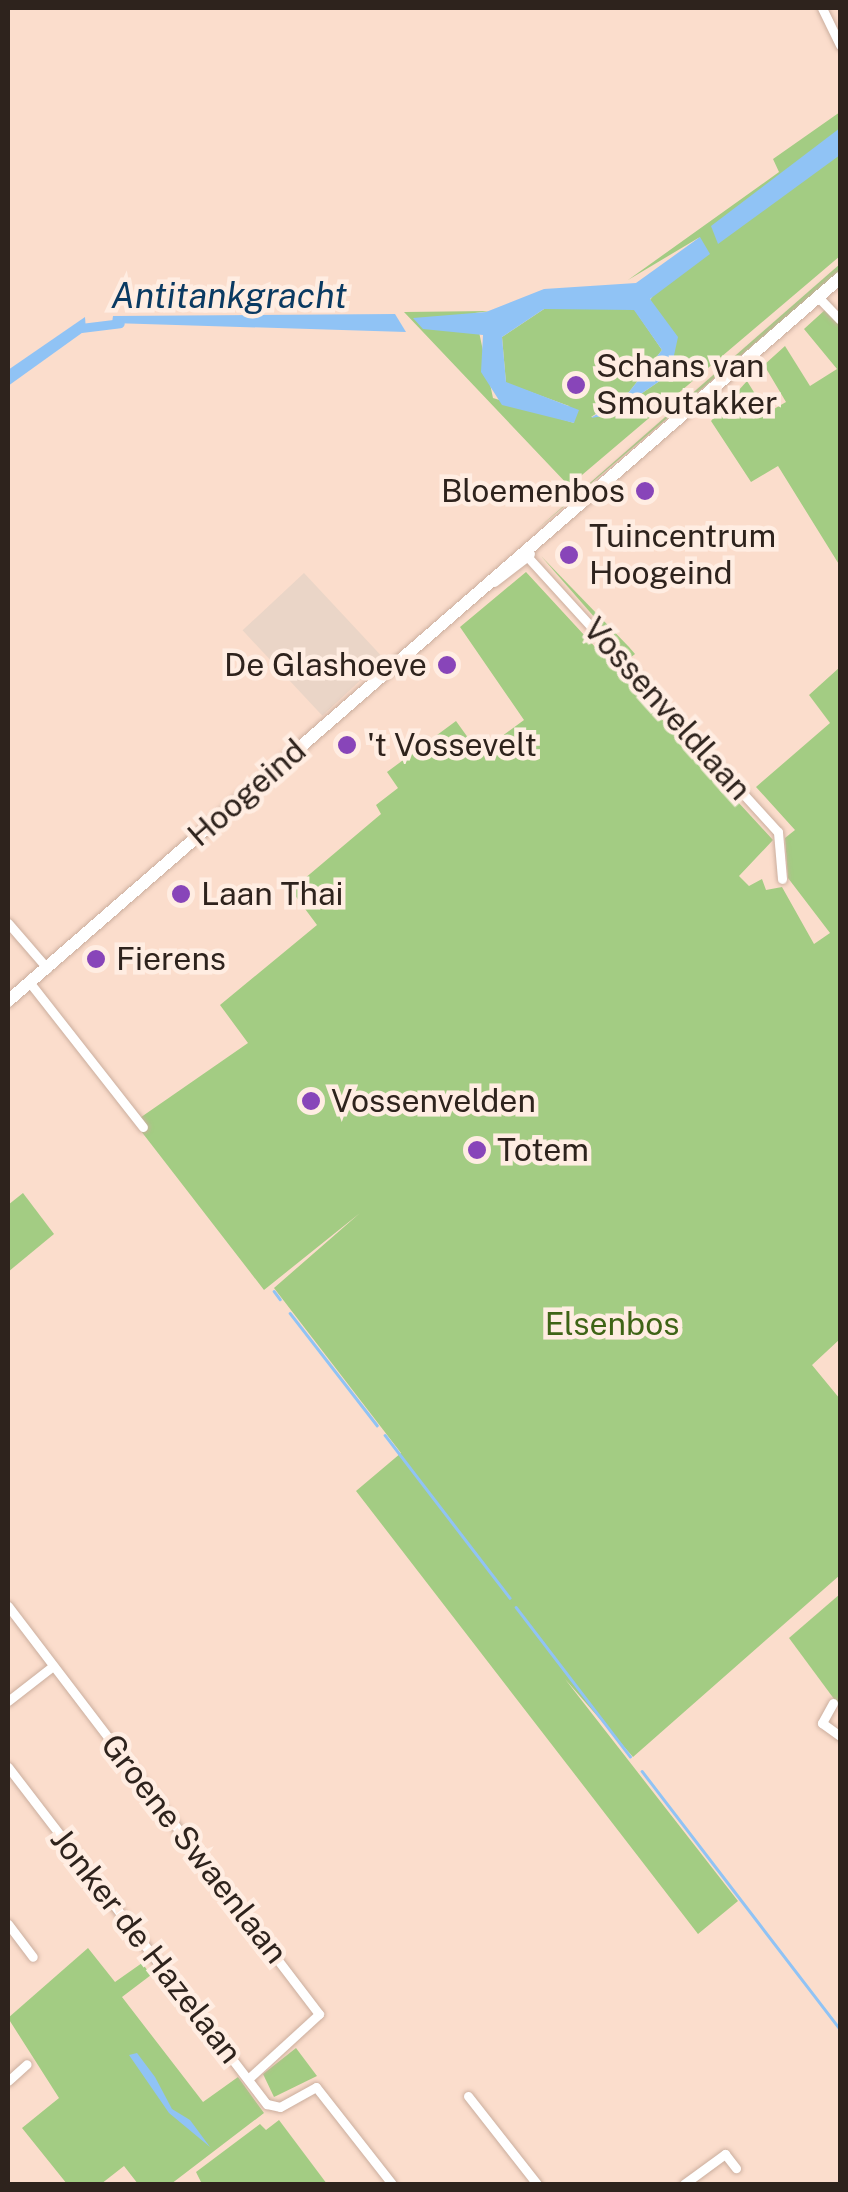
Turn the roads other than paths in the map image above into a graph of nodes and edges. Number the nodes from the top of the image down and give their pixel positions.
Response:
1 (822, 8) edge
2 (840, 46) edge
3 (840, 278) edge
4 (819, 298) junction
5 (840, 320) edge
6 (524, 553) junction
7 (782, 879) dead end
8 (8, 924) edge
9 (47, 968) junction
10 (30, 983) junction
11 (8, 1001) edge
12 (143, 1127) dead end
13 (8, 1606) edge
14 (53, 1666) junction
15 (8, 1701) edge
16 (833, 1704) dead end
17 (840, 1736) edge
18 (8, 1766) edge
19 (8, 1924) edge
20 (32, 1957) dead end
21 (27, 2064) dead end
22 (9, 2076) edge
23 (248, 2079) junction
24 (468, 2096) dead end
25 (736, 2168) dead end
26 (392, 2184) edge
27 (537, 2184) edge
28 (684, 2184) edge

1 - 2 street
3 - 4 main road, Hoogeind
4 - 5 street
4 - 6 main road, Hoogeind
6 - 7 street, Vossenveldlaan
6 - 9 main road, Hoogeind
8 - 9 street
9 - 10 main road, Hoogeind
10 - 11 main road, Hoogeind
10 - 12 street
13 - 14 street, Groene Swaenlaan
14 - 15 street
14 - 23 street, Groene Swaenlaan
16 - 17 street
18 - 23 street, Jonker de Hazelaan
19 - 20 street
21 - 22 street
23 - 26 street
24 - 27 street
25 - 28 street

